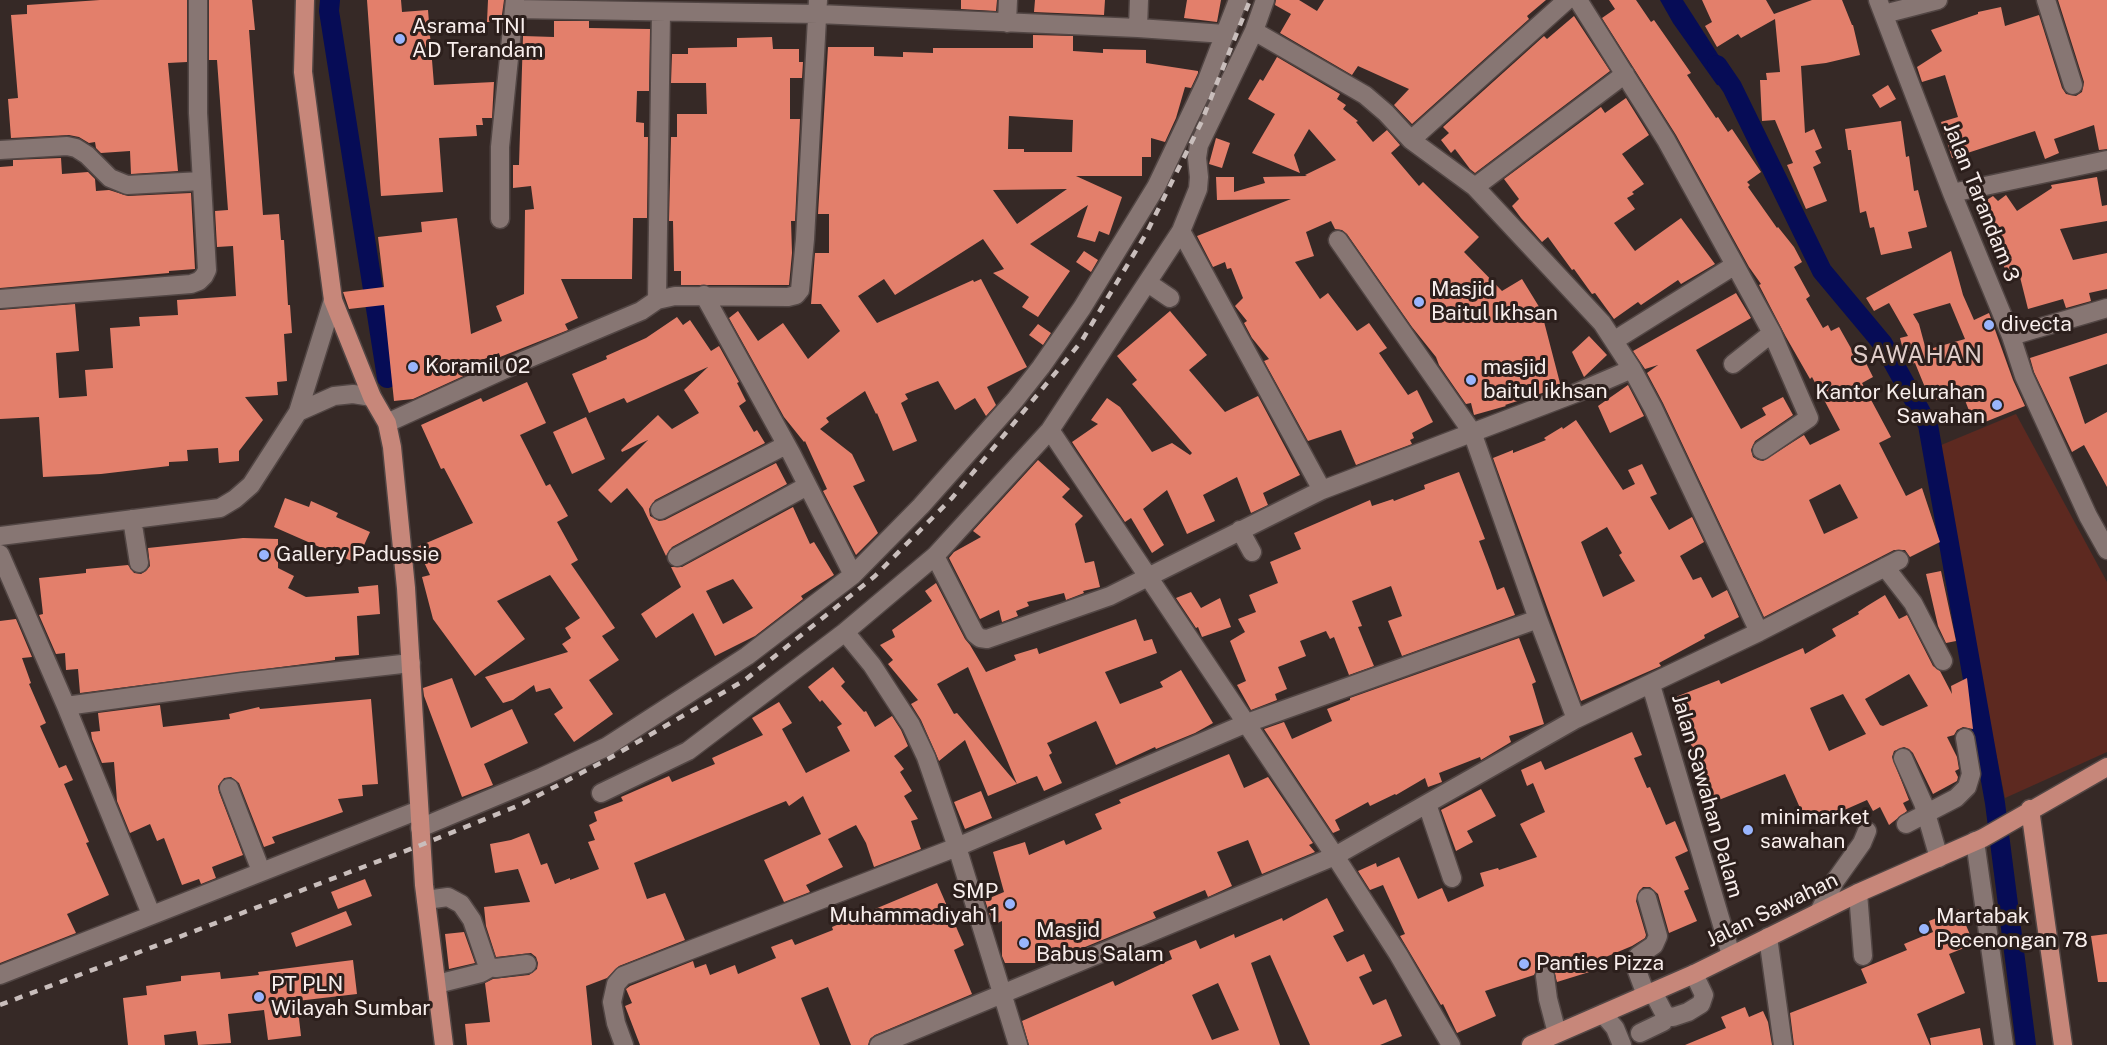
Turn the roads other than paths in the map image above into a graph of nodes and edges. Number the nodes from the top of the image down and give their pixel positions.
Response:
1 (198, 0) edge
2 (305, 0) edge
3 (1008, 0) edge
4 (1139, 0) edge
5 (1238, 0) edge
6 (1265, 0) edge
7 (1567, 0) edge
8 (1578, 0) edge
9 (1938, 0) edge
10 (2046, 0) edge
11 (515, 4) edge
12 (818, 7) edge
13 (1881, 7) edge
14 (661, 12) junction
15 (1007, 23) junction
16 (1138, 28) junction
17 (1254, 31) junction
18 (1225, 34) junction
19 (1625, 74) junction
20 (2073, 85) dead end
21 (1411, 141) junction
22 (0, 150) edge
23 (2107, 160) edge
24 (202, 181) junction
25 (1475, 187) junction
26 (1952, 193) junction
27 (500, 219) dead end
28 (1181, 231) junction
29 (1338, 240) dead end
30 (1735, 265) junction
31 (1148, 283) junction
32 (704, 295) junction
33 (1170, 298) dead end
34 (0, 299) edge
35 (333, 300) junction
36 (657, 300) junction
37 (2107, 308) edge
38 (1772, 333) junction
39 (2011, 336) junction
40 (1615, 340) junction
41 (1733, 364) dead end
42 (1632, 369) junction
43 (372, 397) junction
44 (298, 412) junction
45 (387, 423) junction
46 (1050, 430) junction
47 (1472, 432) junction
48 (786, 445) junction
49 (1762, 450) dead end
50 (807, 486) junction
51 (1322, 490) junction
52 (660, 510) dead end
53 (132, 519) junction
54 (1240, 530) junction
55 (0, 536) edge
56 (2107, 550) edge
57 (1252, 552) dead end
58 (0, 554) edge
59 (935, 556) junction
60 (677, 557) dead end
61 (139, 563) dead end
62 (853, 575) junction
63 (1148, 577) junction
64 (1538, 619) junction
65 (844, 632) junction
66 (1759, 632) junction
67 (1943, 661) dead end
68 (411, 663) junction
69 (1651, 685) junction
70 (66, 706) junction
71 (1576, 719) junction
72 (1248, 723) junction
73 (1965, 738) dead end
74 (1903, 758) dead end
75 (2107, 767) edge
76 (229, 788) dead end
77 (601, 793) dead end
78 (1427, 804) junction
79 (2025, 812) junction
80 (1926, 814) junction
81 (420, 819) junction
82 (1906, 825) dead end
83 (1867, 831) dead end
84 (1979, 839) junction
85 (957, 847) junction
86 (1335, 856) junction
87 (1939, 858) junction
88 (261, 871) junction
89 (1452, 878) dead end
90 (1858, 893) junction
91 (1647, 898) dead end
92 (426, 900) junction
93 (1820, 912) junction
94 (151, 914) junction
95 (1768, 937) junction
96 (1731, 955) junction
97 (1863, 956) dead end
98 (527, 964) dead end
99 (490, 968) junction
100 (1694, 974) junction
101 (0, 975) edge
102 (1545, 976) dead end
103 (437, 984) junction
104 (1002, 994) junction
105 (1649, 994) junction
106 (1603, 1014) junction
107 (1665, 1015) junction
108 (1557, 1033) junction
109 (1640, 1033) dead end
110 (444, 1045) edge
111 (624, 1045) edge
112 (879, 1045) edge
113 (1018, 1045) edge
114 (1451, 1045) edge
115 (1531, 1045) edge
116 (1622, 1045) edge
117 (1783, 1045) edge
118 (2004, 1045) edge
119 (2063, 1045) edge

1 - 24 street
2 - 35 main road
3 - 15 street
4 - 16 street
5 - 18 street
6 - 17 street
7 - 21 street
8 - 19 street
9 - 13 street
10 - 20 street
11 - 14 street
11 - 27 street
12 - 14 street
12 - 15 street
12 - 32 street
13 - 26 street, Jalan Tarandam 3
14 - 36 street
15 - 16 street
16 - 18 street
17 - 21 street
17 - 28 street
18 - 62 street
19 - 25 street
19 - 30 street
21 - 25 street
22 - 24 street
23 - 26 street
24 - 34 street
25 - 40 street
26 - 39 street, Jalan Tarandam 3
28 - 31 street
28 - 51 street
29 - 47 street
30 - 38 street
30 - 40 street
31 - 33 street
31 - 46 street
32 - 36 street
32 - 48 street
35 - 43 main road
35 - 44 street
36 - 45 street
37 - 39 street
38 - 41 street
38 - 49 street
39 - 56 street, Jalan Tarandam 3
40 - 42 street
42 - 47 street
42 - 66 street
43 - 44 street
43 - 45 main road
44 - 53 street
45 - 68 main road
46 - 59 street
46 - 63 street
47 - 51 street
47 - 64 street
48 - 50 street
48 - 52 street
50 - 60 street
50 - 62 street
51 - 54 street
53 - 55 street
53 - 61 street
54 - 57 street
54 - 63 street
58 - 70 street
59 - 63 street
59 - 65 street
62 - 81 street
63 - 72 street
64 - 71 street
64 - 72 street
65 - 77 street
65 - 85 street
66 - 67 street
66 - 69 street
68 - 70 street
68 - 81 main road
69 - 71 street
69 - 96 street, Jalan Sawahan Dalam
70 - 94 street
71 - 78 street
72 - 85 street
72 - 86 street
73 - 80 street
74 - 80 street
75 - 79 main road, Jalan Sawahan
76 - 88 street
78 - 86 street
78 - 89 street
79 - 84 main road, Jalan Sawahan
79 - 119 main road
80 - 82 street
80 - 87 street
81 - 88 street
81 - 92 main road
83 - 93 street
84 - 87 main road, Jalan Sawahan
84 - 118 street
85 - 104 street
85 - 111 street
86 - 104 street
86 - 114 street
87 - 90 main road, Jalan Sawahan
88 - 94 street
90 - 93 main road, Jalan Sawahan
90 - 97 street
91 - 105 street
92 - 99 street
92 - 103 main road
93 - 95 main road, Jalan Sawahan
94 - 101 street
95 - 96 main road, Jalan Sawahan
95 - 117 street
96 - 100 main road, Jalan Sawahan
98 - 99 street
99 - 103 street
100 - 105 main road, Jalan Sawahan
100 - 107 street
102 - 108 street
103 - 110 main road
104 - 112 street
104 - 113 street
105 - 106 main road, Jalan Sawahan
105 - 107 street
106 - 108 main road, Jalan Sawahan
106 - 116 street
107 - 109 street
108 - 115 main road, Jalan Sawahan

